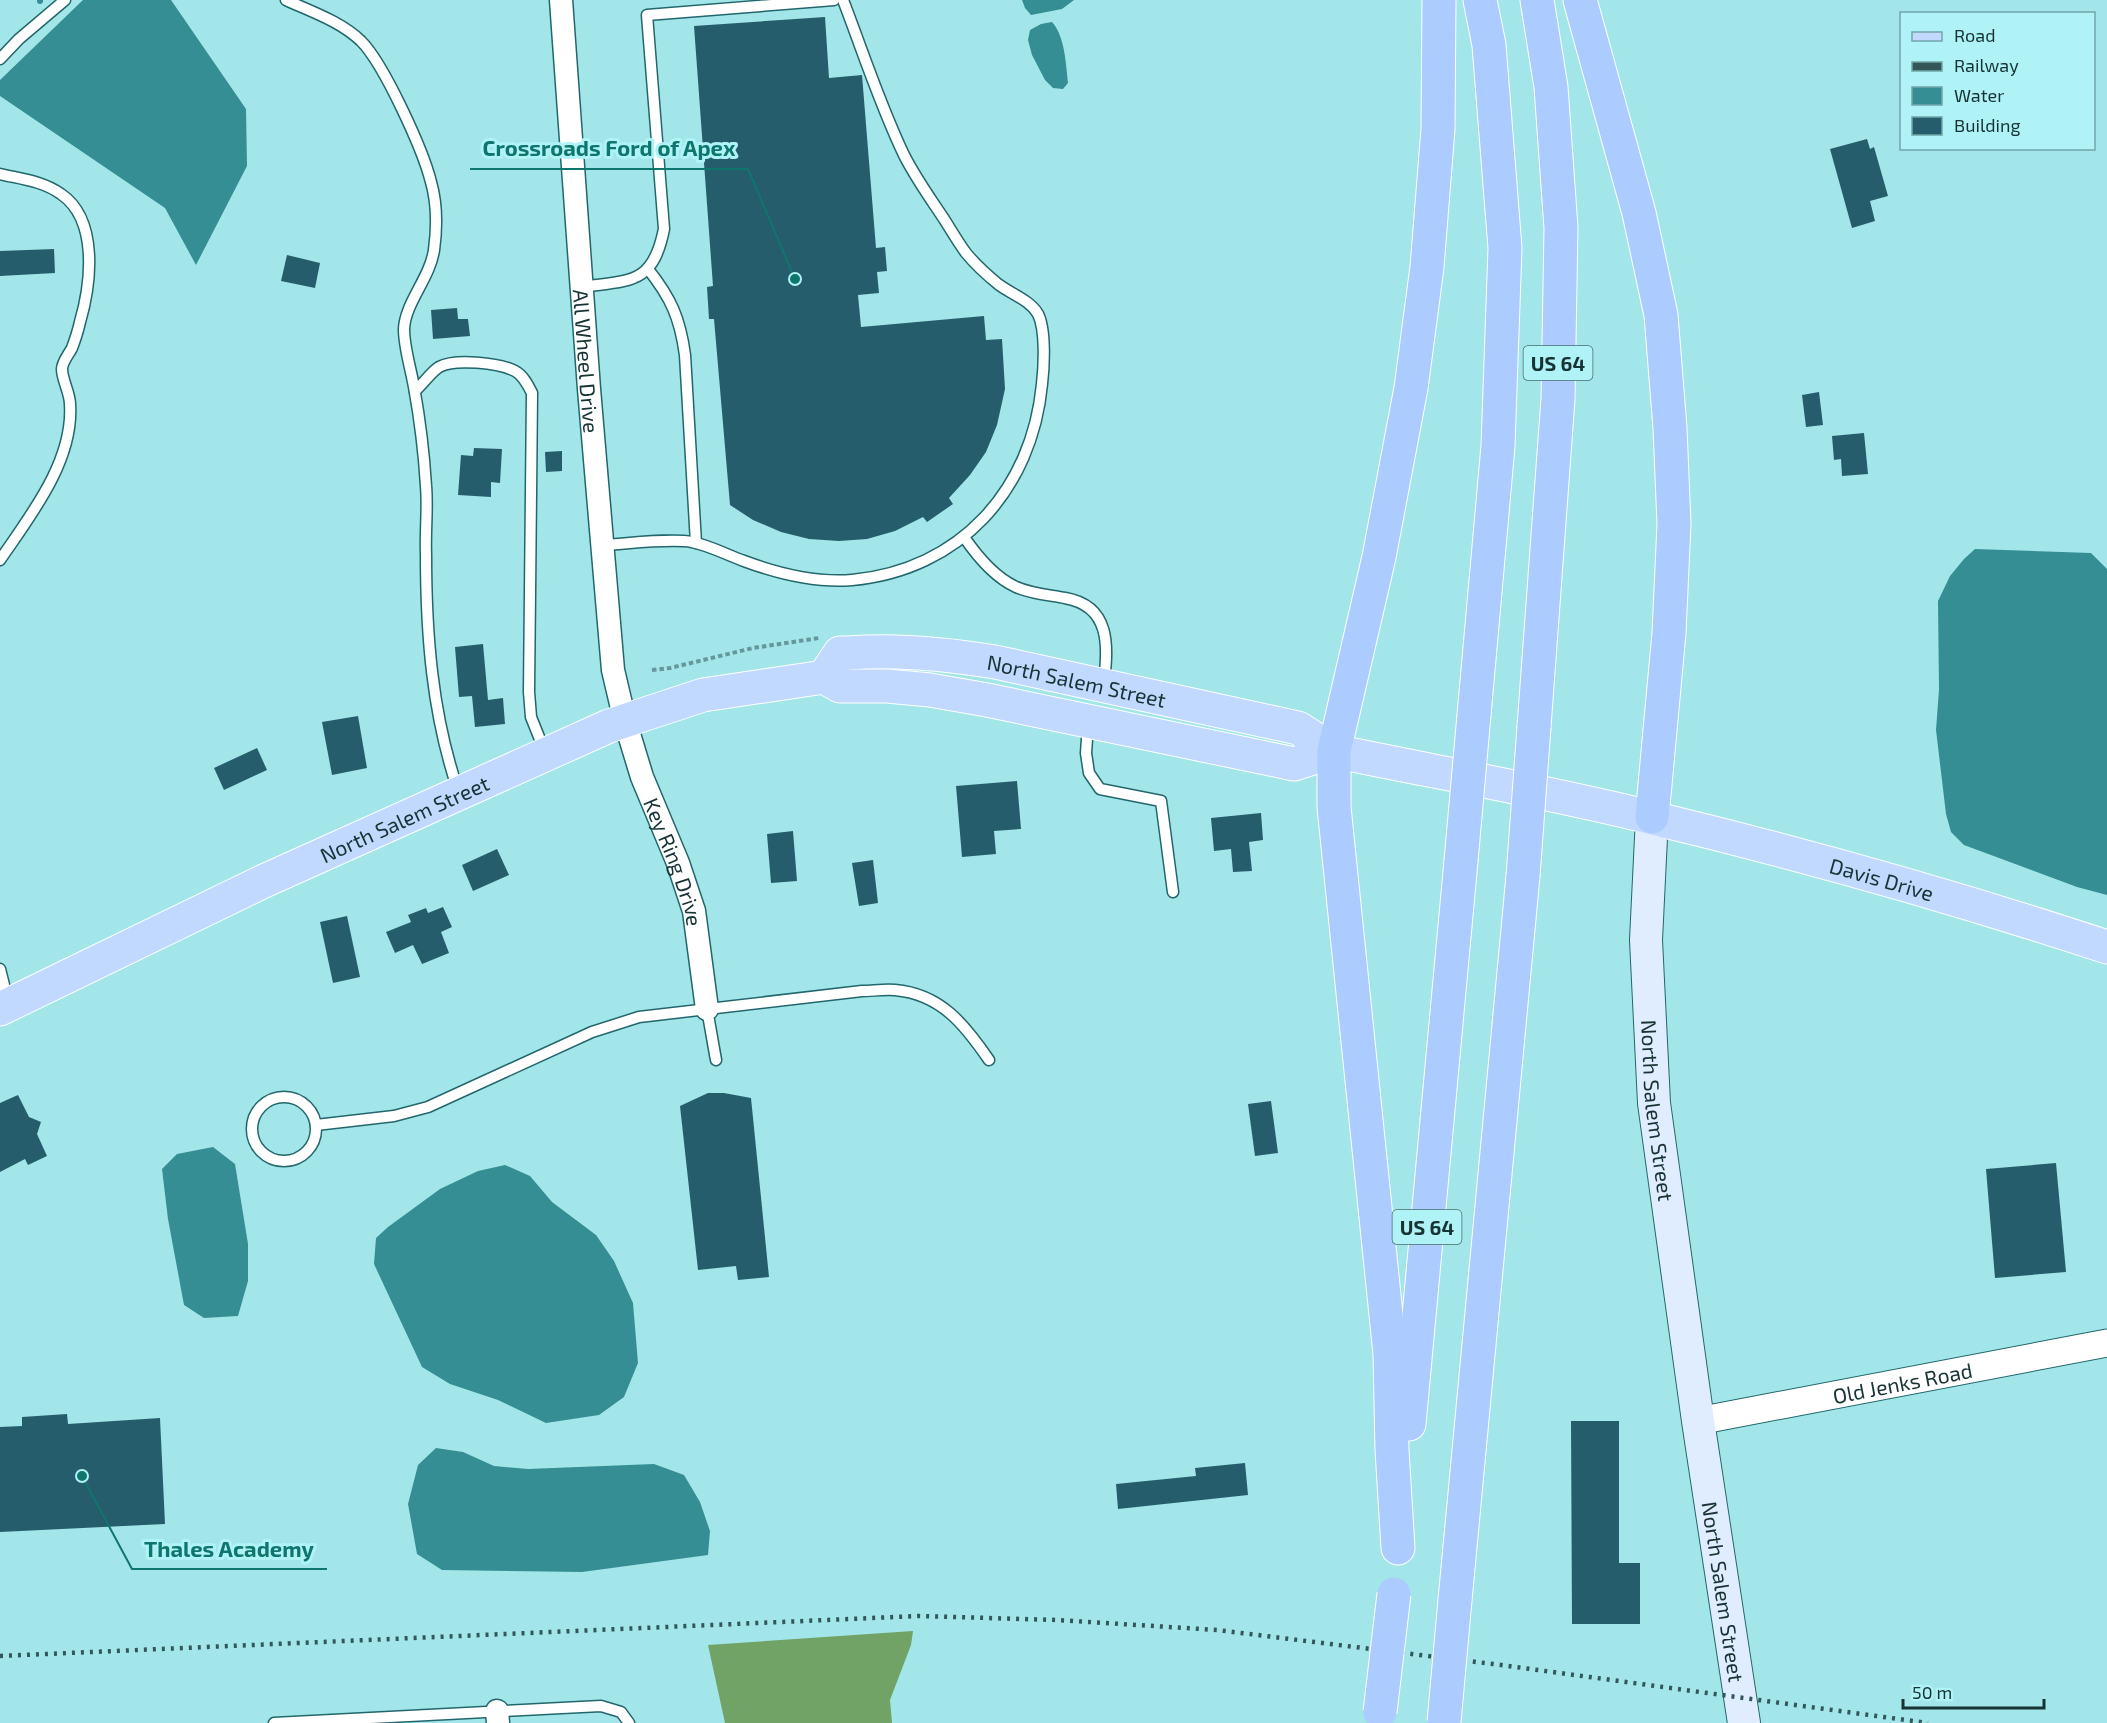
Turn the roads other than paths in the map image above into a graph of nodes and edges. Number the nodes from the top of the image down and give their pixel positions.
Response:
1 (65, 0) edge
2 (286, 0) edge
3 (561, 0) edge
4 (834, 0) edge
5 (843, 0) edge
6 (1439, 0) edge
7 (1480, 0) edge
8 (1537, 0) edge
9 (1580, 0) edge
10 (753, 3) edge
11 (0, 59) edge
12 (0, 174) edge
13 (648, 269) junction
14 (582, 286) junction
15 (415, 391) junction
16 (964, 537) junction
17 (696, 543) junction
18 (602, 546) junction
19 (0, 560) edge
20 (824, 677) junction
21 (1103, 685) junction
22 (930, 690) junction
23 (626, 721) junction
24 (1088, 722) junction
25 (1334, 751) junction
26 (546, 754) junction
27 (459, 794) junction
28 (1652, 817) junction
29 (1173, 892) dead end
30 (2107, 947) edge
31 (0, 969) edge
32 (4, 1007) edge
33 (707, 1009) junction
34 (716, 1060) dead end
35 (989, 1060) dead end
36 (316, 1125) junction
37 (2107, 1344) edge
38 (1698, 1421) junction
39 (1398, 1548) junction
40 (498, 1717) edge
41 (1380, 1718) edge
42 (1444, 1722) edge
43 (274, 1723) edge
44 (629, 1723) edge
45 (1744, 1723) edge

1 - 11 lane
2 - 15 lane
3 - 14 street, All Wheel Drive
4 - 10 lane
5 - 16 lane
6 - 25 highway
7 - 39 highway, US 64, bridge
8 - 42 highway, US 64, bridge
9 - 28 highway
10 - 13 lane
12 - 19 lane
13 - 14 lane
13 - 17 lane
14 - 18 street, All Wheel Drive
15 - 26 lane
15 - 27 lane
16 - 17 lane
16 - 21 lane
17 - 18 lane
18 - 23 street, All Wheel Drive
20 - 21 main road, North Salem Street
20 - 22 main road, North Salem Street
20 - 23 main road, North Salem Street
21 - 22 main road
21 - 25 main road, North Salem Street
22 - 24 main road, North Salem Street
23 - 26 main road, North Salem Street
23 - 33 street, Key Ring Drive
24 - 25 main road, North Salem Street
24 - 29 lane
25 - 28 main road, North Salem Street
25 - 39 highway
26 - 27 main road, North Salem Street
27 - 32 main road, North Salem Street
28 - 30 main road, Davis Drive
28 - 38 main road, North Salem Street
31 - 32 lane
33 - 34 lane
33 - 35 lane
33 - 36 lane
36 - 36 lane
37 - 38 street, Old Jenks Road
38 - 45 main road, North Salem Street
39 - 41 highway, US 64, bridge
40 - 43 lane
40 - 44 lane

